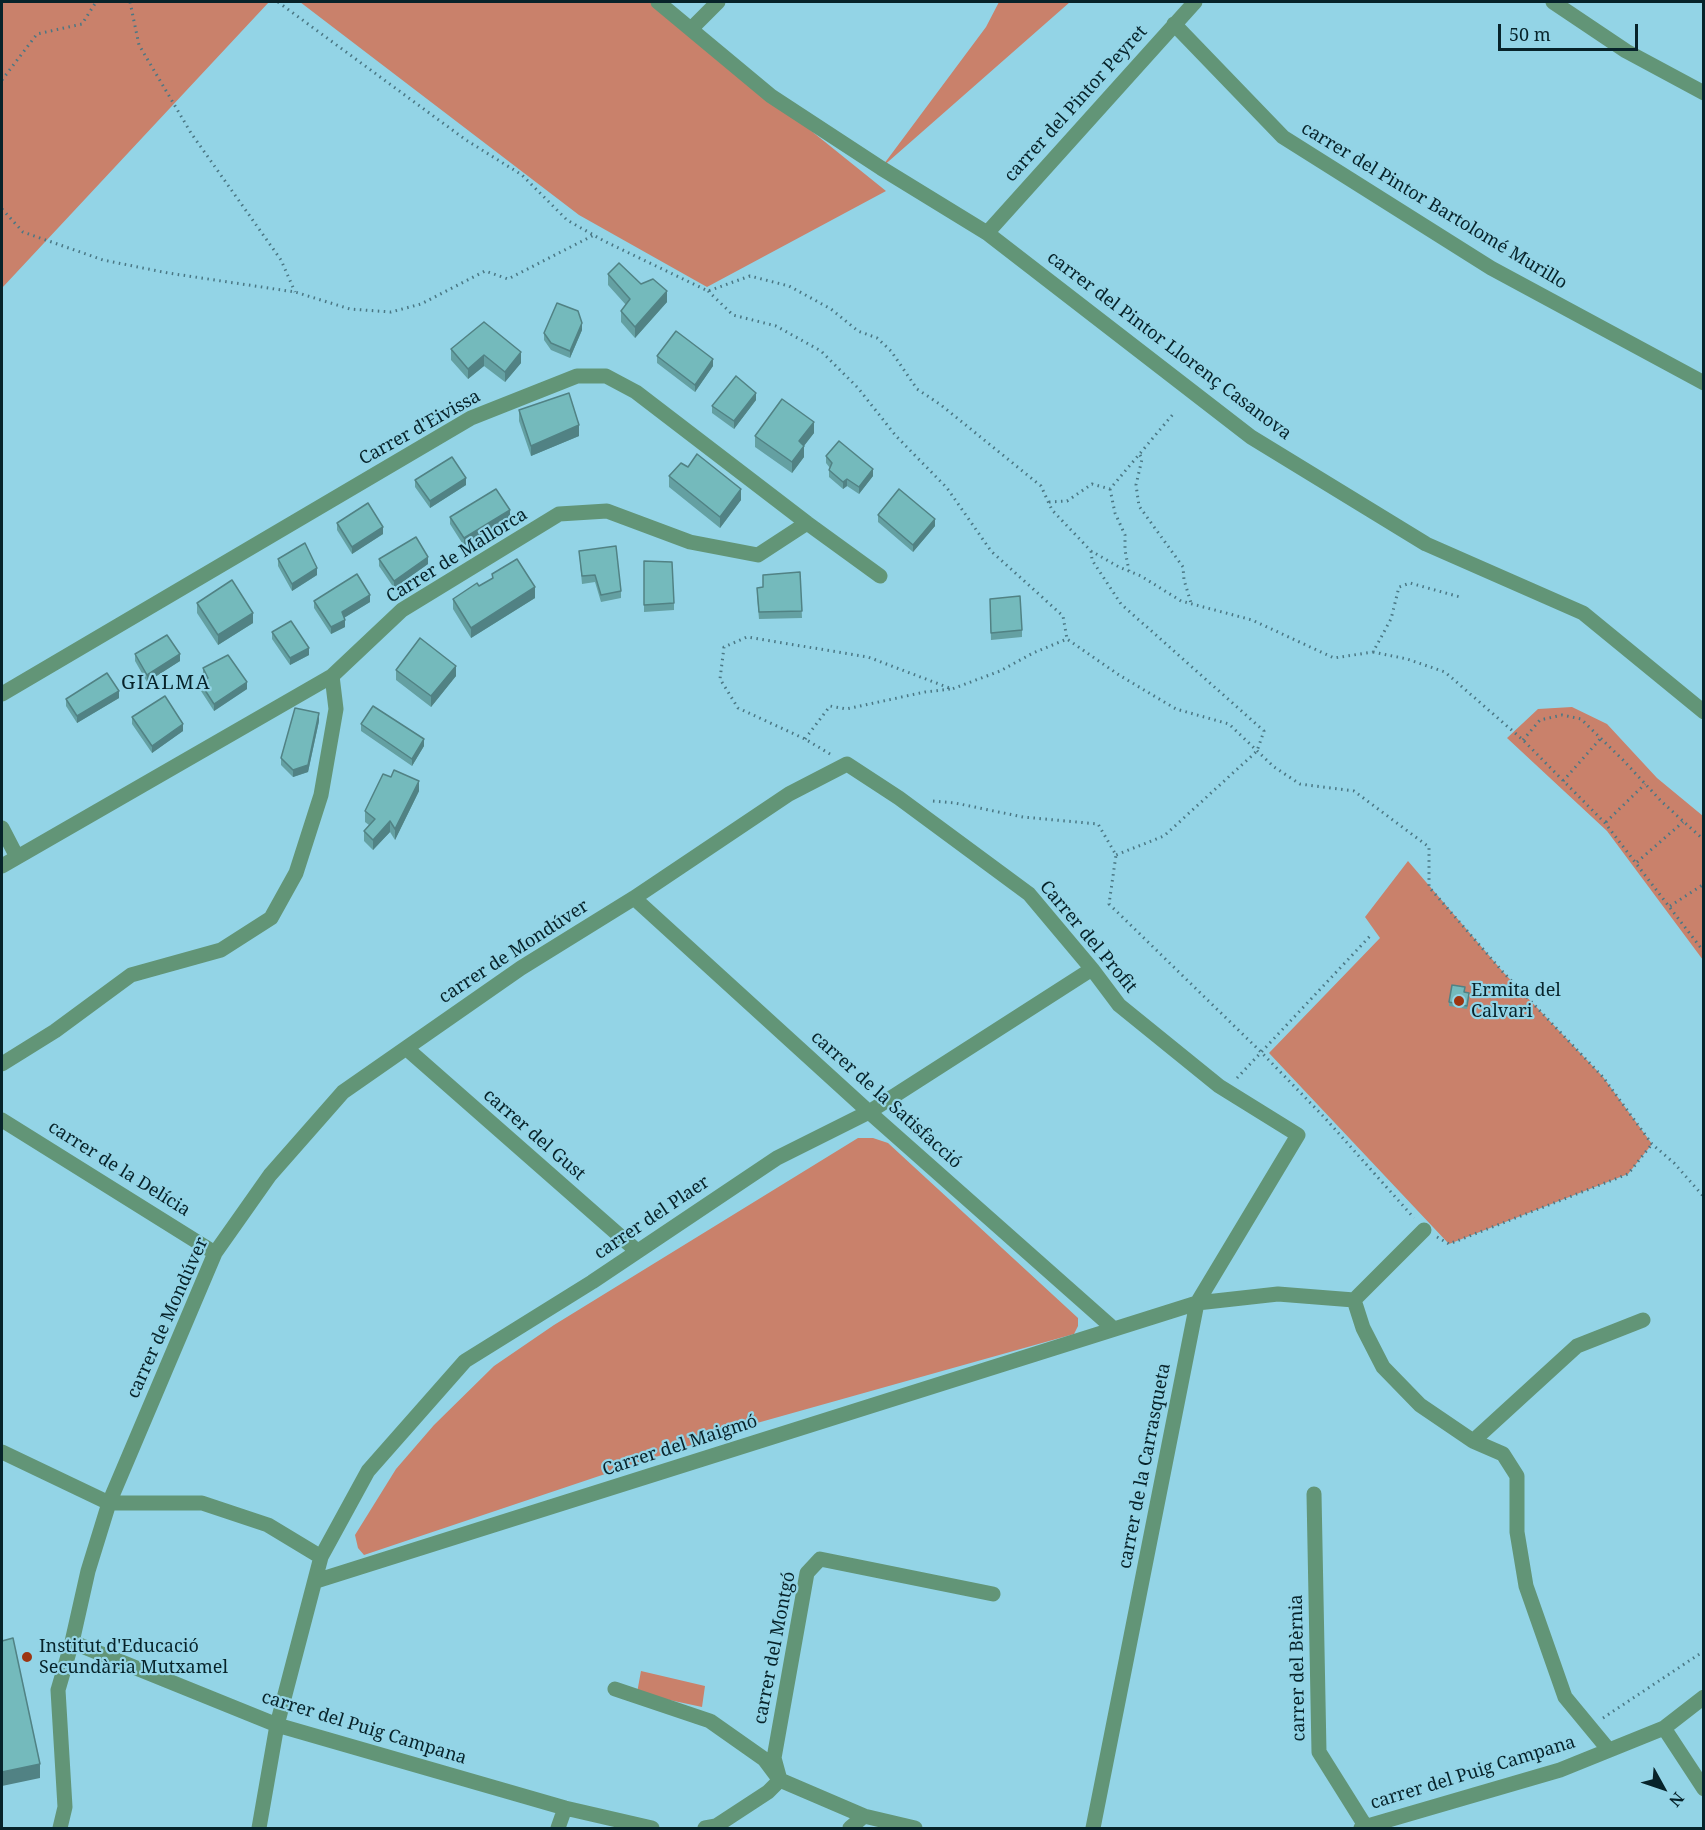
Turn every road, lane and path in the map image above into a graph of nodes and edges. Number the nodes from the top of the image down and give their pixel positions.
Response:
1 (96, 2) edge
2 (130, 2) edge
3 (278, 2) edge
4 (658, 2) edge
5 (718, 2) edge
6 (1195, 2) edge
7 (1553, 2) edge
8 (1174, 24) junction
9 (691, 28) junction
10 (2, 80) edge
11 (1704, 93) edge
12 (2, 209) edge
13 (987, 233) junction
14 (594, 235) junction
15 (708, 291) junction
16 (296, 292) junction
17 (1704, 383) edge
18 (1174, 413) dead end
19 (1140, 455) junction
20 (1110, 489) junction
21 (1048, 502) junction
22 (807, 523) junction
23 (1091, 550) junction
24 (1130, 572) junction
25 (880, 576) dead end
26 (1460, 597) dead end
27 (1191, 603) junction
28 (1067, 639) junction
29 (1373, 652) junction
30 (332, 676) junction
31 (952, 688) junction
32 (2, 694) edge
33 (1704, 712) edge
34 (1601, 738) junction
35 (804, 740) junction
36 (1523, 740) junction
37 (1257, 751) junction
38 (847, 764) junction
39 (1563, 781) junction
40 (1645, 784) junction
41 (933, 801) dead end
42 (1683, 822) junction
43 (1605, 823) junction
44 (2, 828) edge
45 (1704, 840) edge
46 (1116, 855) junction
47 (17, 856) junction
48 (1637, 862) junction
49 (2, 866) edge
50 (1704, 884) edge
51 (634, 898) junction
52 (1670, 907) junction
53 (1371, 935) dead end
54 (1704, 952) edge
55 (1092, 969) junction
56 (406, 1048) junction
57 (1261, 1052) junction
58 (2, 1065) edge
59 (1226, 1090) junction
60 (869, 1112) junction
61 (2, 1120) edge
62 (1298, 1135) joint
63 (1652, 1144) junction
64 (1704, 1197) edge
65 (1424, 1230) junction
66 (638, 1251) junction
67 (215, 1252) junction
68 (1354, 1299) junction
69 (1197, 1303) junction
70 (1643, 1320) dead end
71 (1114, 1329) junction
72 (1473, 1441) junction
73 (2, 1452) edge
74 (1314, 1494) dead end
75 (109, 1503) junction
76 (321, 1557) junction
77 (316, 1581) junction
78 (993, 1594) dead end
79 (72, 1642) junction
80 (1704, 1651) edge
81 (615, 1689) dead end
82 (1704, 1697) edge
83 (277, 1725) junction
84 (1590, 1727) junction
85 (1664, 1728) junction
86 (1608, 1749) junction
87 (780, 1780) junction
88 (1704, 1789) edge
89 (565, 1808) junction
90 (864, 1816) junction
91 (60, 1828) edge
92 (259, 1828) edge
93 (558, 1828) edge
94 (652, 1828) edge
95 (705, 1828) edge
96 (850, 1828) edge
97 (915, 1828) edge
98 (1093, 1828) edge
99 (1364, 1828) edge

1 - 10 path
2 - 16 path
3 - 14 path
4 - 9 street, carrer del Pintor Llorenç Casanova
5 - 9 street
6 - 8 street, carrer del Pintor Peyret
7 - 11 street
8 - 13 street, carrer del Pintor Peyret
8 - 17 street, carrer del Pintor Bartolomé Murillo
9 - 13 street, carrer del Pintor Llorenç Casanova
12 - 16 path
13 - 33 street, carrer del Pintor Llorenç Casanova
14 - 15 path
14 - 16 path
15 - 21 path
15 - 28 path
18 - 19 path
19 - 20 path
19 - 27 path
20 - 21 path
20 - 24 path
21 - 23 path
22 - 25 street, Carrer d'Eivissa
22 - 30 street, Carrer de Mallorca
22 - 32 street, Carrer d'Eivissa
23 - 24 path
23 - 37 path
24 - 27 path
26 - 29 path
27 - 29 path
28 - 31 path
28 - 37 path
29 - 36 path
30 - 47 street, Carrer de Mallorca
30 - 58 street
31 - 35 path
31 - 35 path
34 - 36 path
34 - 39 path
34 - 40 path
35 - 38 path
36 - 39 path
37 - 46 path
37 - 63 path
38 - 51 street, carrer de Mondúver
38 - 55 street, Carrer del Profit
39 - 43 path
40 - 42 path
40 - 43 path
41 - 46 path
42 - 45 path
42 - 48 path
43 - 48 path
44 - 47 street
46 - 57 path
47 - 49 street, Carrer de Mallorca
48 - 52 path
50 - 52 path
51 - 56 street, carrer de Mondúver
51 - 60 street, carrer de la Satisfacció
52 - 54 path
53 - 57 path
55 - 59 street, Carrer del Profit
55 - 60 street, carrer del Plaer
56 - 66 street, carrer del Gust
56 - 67 street, carrer de Mondúver
57 - 59 path
57 - 65 path
59 - 62 street, Carrer del Profit
60 - 66 street, carrer del Plaer
60 - 71 street, carrer de la Satisfacció
61 - 67 street, carrer de la Delícia
62 - 69 street, carrer de la Carrasqueta
63 - 64 path
63 - 65 path
65 - 68 street
66 - 76 street, carrer del Plaer
67 - 75 street, carrer de Mondúver
68 - 69 street, Carrer del Maigmó
68 - 72 street
69 - 71 street, Carrer del Maigmó
69 - 98 street, carrer de la Carrasqueta
70 - 72 street
71 - 77 street, Carrer del Maigmó
72 - 84 street
73 - 75 street
74 - 99 street, carrer del Bèrnia
75 - 76 street
75 - 79 street, carrer de Mondúver
76 - 77 street, carrer del Plaer
77 - 83 street
78 - 87 street, carrer del Montgó
79 - 83 street, carrer del Puig Campana
79 - 91 street, carrer de Mondúver
80 - 84 path
81 - 87 street
82 - 85 street, carrer del Puig Campana
83 - 89 street, carrer del Puig Campana
83 - 92 street
84 - 86 street
85 - 86 street, carrer del Puig Campana
85 - 88 street
86 - 99 street, carrer del Puig Campana
87 - 90 street
87 - 95 street
89 - 93 street
89 - 94 street, carrer del Puig Campana
90 - 96 street
90 - 97 street

